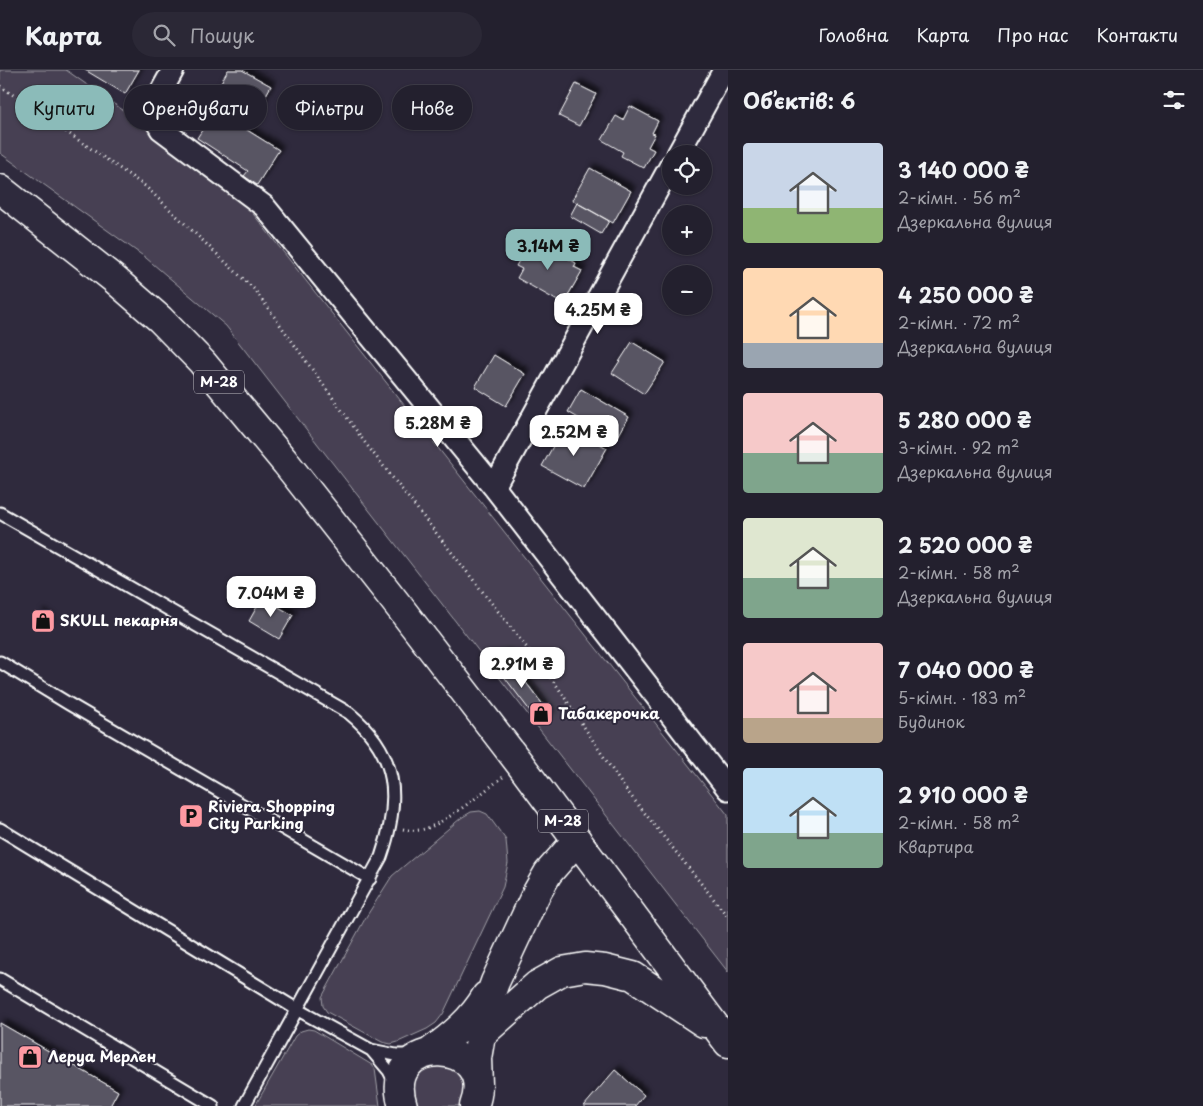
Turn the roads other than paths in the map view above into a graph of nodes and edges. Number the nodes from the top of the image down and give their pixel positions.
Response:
1 (173, 70) edge
2 (724, 70) edge
3 (683, 145) edge
4 (662, 181) edge
5 (0, 190) edge
6 (494, 487) junction
7 (0, 513) edge
8 (0, 662) edge
9 (728, 789) edge
10 (0, 829) edge
11 (577, 840) junction
12 (370, 879) junction
13 (0, 979) edge
14 (495, 982) junction
15 (298, 1010) junction
16 (481, 1035) junction
17 (725, 1039) edge
18 (371, 1050) junction
19 (425, 1053) junction
20 (476, 1095) edge
21 (401, 1101) edge
22 (213, 1106) edge
23 (244, 1106) edge

1 - 6 street
2 - 3 street
4 - 6 street
5 - 11 main road, М-28
6 - 9 street
7 - 12 lane
8 - 12 lane
10 - 15 lane
11 - 14 main road
11 - 17 main road, М-28
12 - 15 lane
13 - 22 lane
14 - 16 main road
14 - 19 main road
15 - 18 lane
15 - 23 lane
16 - 17 main road
16 - 20 main road
18 - 19 lane
18 - 21 lane
19 - 20 main road
19 - 21 main road

